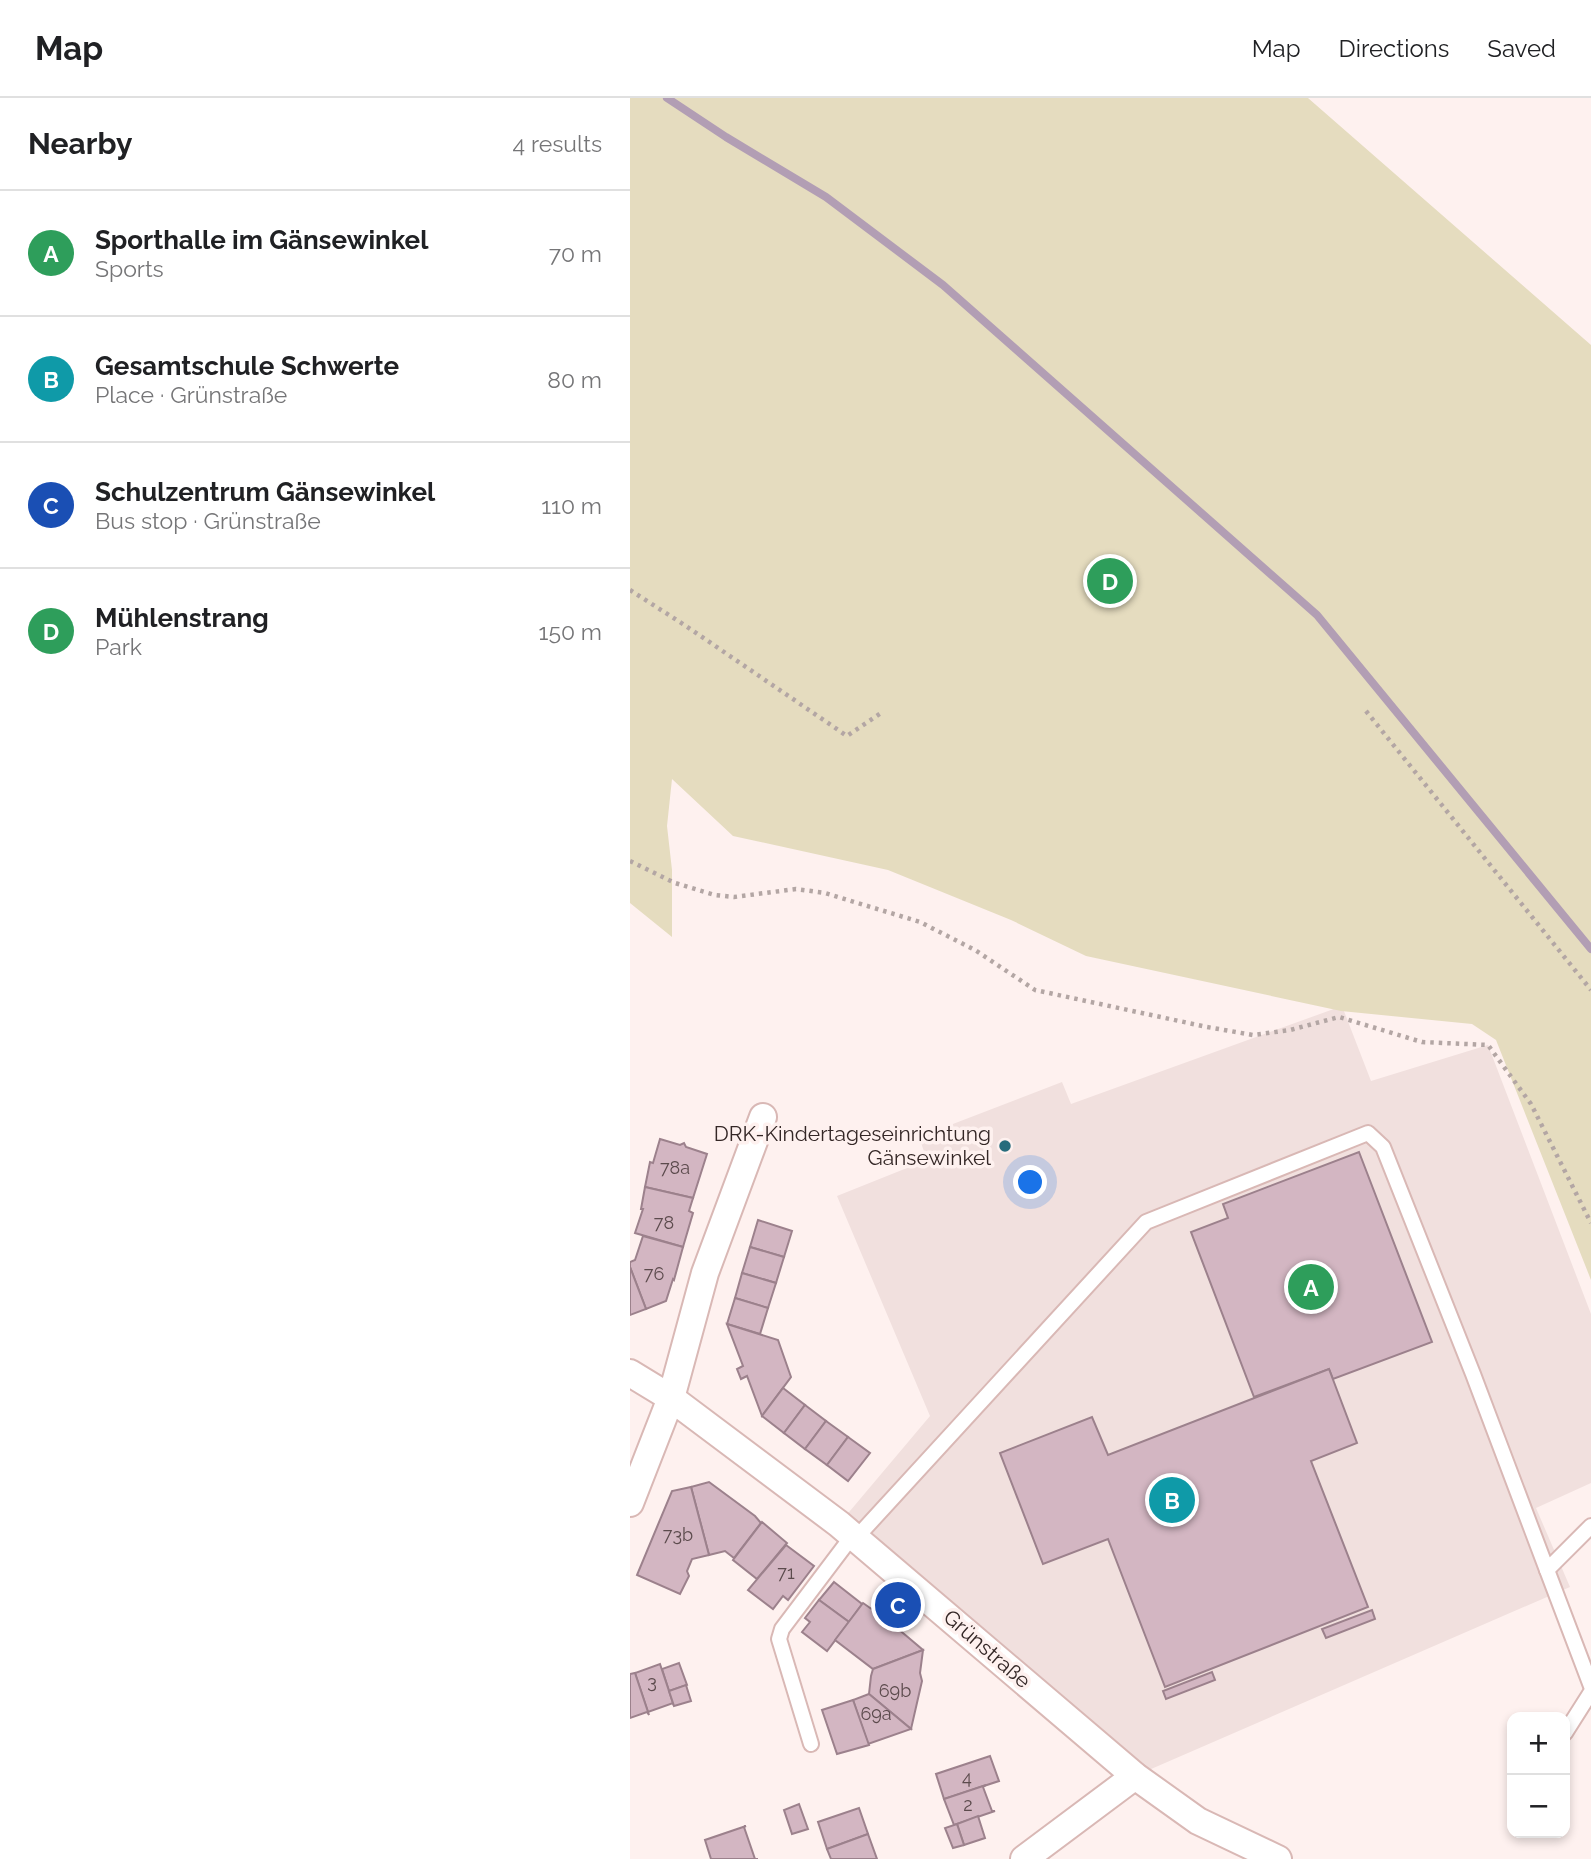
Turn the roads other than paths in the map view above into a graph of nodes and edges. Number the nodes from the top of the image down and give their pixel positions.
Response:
1 (763, 1117) dead end
2 (630, 1373) edge
3 (671, 1398) junction
4 (630, 1503) edge
5 (1591, 1526) edge
6 (854, 1537) junction
7 (1547, 1570) junction
8 (1591, 1689) edge
9 (1570, 1725) edge
10 (811, 1744) dead end
11 (1135, 1776) junction
12 (1024, 1859) edge
13 (1278, 1859) edge

1 - 3 street
2 - 3 street, Grünstraße
3 - 4 street
3 - 6 street, Grünstraße
5 - 7 lane
6 - 7 lane
6 - 10 lane
6 - 11 street, Grünstraße
7 - 8 lane
8 - 9 lane
11 - 12 street
11 - 13 street, Grünstraße

